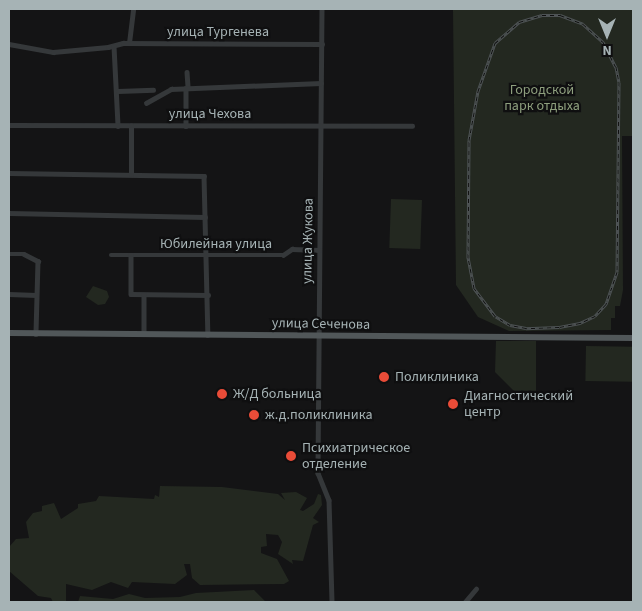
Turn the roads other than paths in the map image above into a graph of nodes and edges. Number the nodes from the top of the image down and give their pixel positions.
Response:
1 (133, 9) edge
2 (322, 9) edge
3 (129, 43) junction
4 (9, 44) edge
5 (322, 44) junction
6 (114, 46) junction
7 (187, 72) dead end
8 (321, 83) junction
9 (187, 88) junction
10 (153, 90) dead end
11 (118, 91) junction
12 (146, 102) dead end
13 (9, 126) edge
14 (118, 126) junction
15 (132, 126) junction
16 (186, 126) junction
17 (321, 126) junction
18 (412, 126) dead end
19 (9, 173) edge
20 (131, 174) junction
21 (9, 213) edge
22 (205, 217) junction
23 (319, 250) junction
24 (9, 254) edge
25 (111, 255) dead end
26 (131, 255) junction
27 (208, 256) junction
28 (9, 294) edge
29 (36, 295) junction
30 (144, 295) junction
31 (208, 295) junction
32 (9, 333) edge
33 (36, 334) junction
34 (144, 334) junction
35 (208, 335) junction
36 (318, 336) junction
37 (633, 338) edge
38 (476, 589) dead end
39 (332, 602) edge
40 (465, 602) edge

1 - 3 street
2 - 5 street, улица Жукова
3 - 5 street, улица Тургенева
3 - 6 street, улица Тургенева
4 - 6 street, улица Тургенева
5 - 8 street, улица Жукова
6 - 11 street
7 - 9 street
8 - 9 street
8 - 17 street, улица Жукова
9 - 12 street
9 - 16 street
10 - 11 street
11 - 14 street
13 - 14 street, улица Чехова
14 - 15 street, улица Чехова
15 - 16 street, улица Чехова
15 - 20 street
16 - 17 street, улица Чехова
17 - 18 street, улица Чехова
17 - 23 street, улица Жукова
19 - 20 street
20 - 22 street
21 - 22 street
22 - 27 street
23 - 27 street, Юбилейная улица
23 - 36 street, улица Жукова
24 - 29 street
25 - 26 street, Юбилейная улица
26 - 27 street, Юбилейная улица
26 - 30 street
27 - 31 street
28 - 29 street
29 - 33 street
30 - 31 street
30 - 34 street
31 - 35 street
32 - 33 main road, улица Сеченова
33 - 34 main road, улица Сеченова
34 - 35 main road, улица Сеченова
35 - 36 main road, улица Сеченова
36 - 37 main road, улица Сеченова
36 - 39 street, улица Жукова
38 - 40 street

